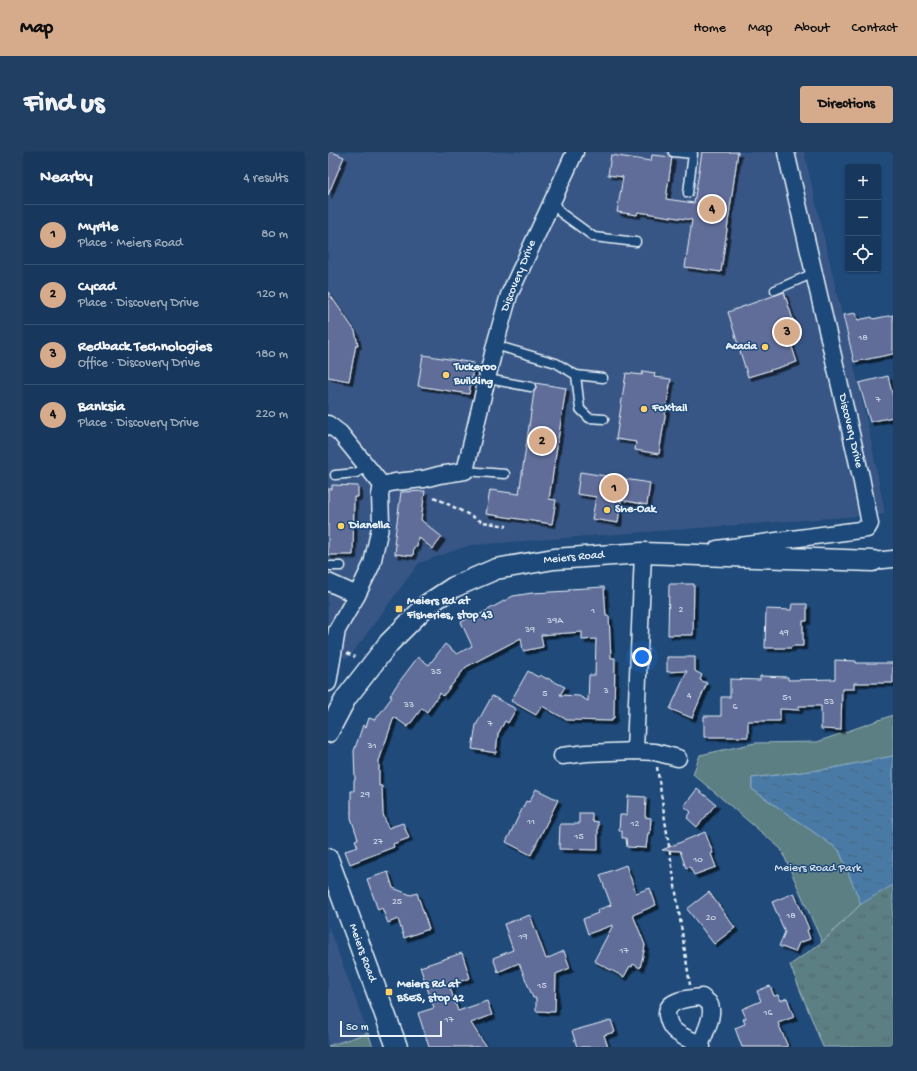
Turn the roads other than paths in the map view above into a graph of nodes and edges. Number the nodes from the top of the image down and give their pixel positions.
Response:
1 (575, 152) edge
2 (673, 152) edge
3 (786, 152) edge
4 (688, 193) dead end
5 (553, 198) junction
6 (636, 242) dead end
7 (814, 273) junction
8 (775, 290) dead end
9 (495, 345) junction
10 (576, 375) junction
11 (603, 378) dead end
12 (488, 379) junction
13 (531, 387) dead end
14 (604, 419) dead end
15 (328, 424) edge
16 (366, 467) junction
17 (465, 471) junction
18 (335, 474) dead end
19 (505, 474) dead end
20 (382, 485) junction
21 (643, 553) junction
22 (683, 554) junction
23 (893, 559) edge
24 (873, 561) joint
25 (328, 566) edge
26 (341, 566) dead end
27 (328, 582) edge
28 (357, 595) junction
29 (328, 683) edge
30 (328, 686) edge
31 (346, 698) junction
32 (328, 732) edge
33 (635, 751) junction
34 (562, 756) dead end
35 (678, 758) dead end
36 (328, 859) edge
37 (397, 1047) edge

1 - 5 street, Discovery Drive
2 - 4 lane
3 - 7 street, Discovery Drive
5 - 6 lane
5 - 9 street, Discovery Drive
7 - 8 lane
7 - 22 street, Discovery Drive
9 - 10 lane
9 - 12 street, Discovery Drive
10 - 11 lane
10 - 14 lane
12 - 13 lane
12 - 17 street, Discovery Drive
15 - 16 street
16 - 18 lane
16 - 20 street
17 - 19 lane
17 - 20 street
20 - 28 street
21 - 22 street, Meiers Road
21 - 31 street, Meiers Road
21 - 33 street
22 - 24 street, Meiers Road
23 - 24 street, Meiers Road
25 - 26 lane
27 - 28 street
28 - 29 street
30 - 31 street
31 - 32 street, Meiers Road
33 - 34 street
33 - 35 street
36 - 37 street, Meiers Road

